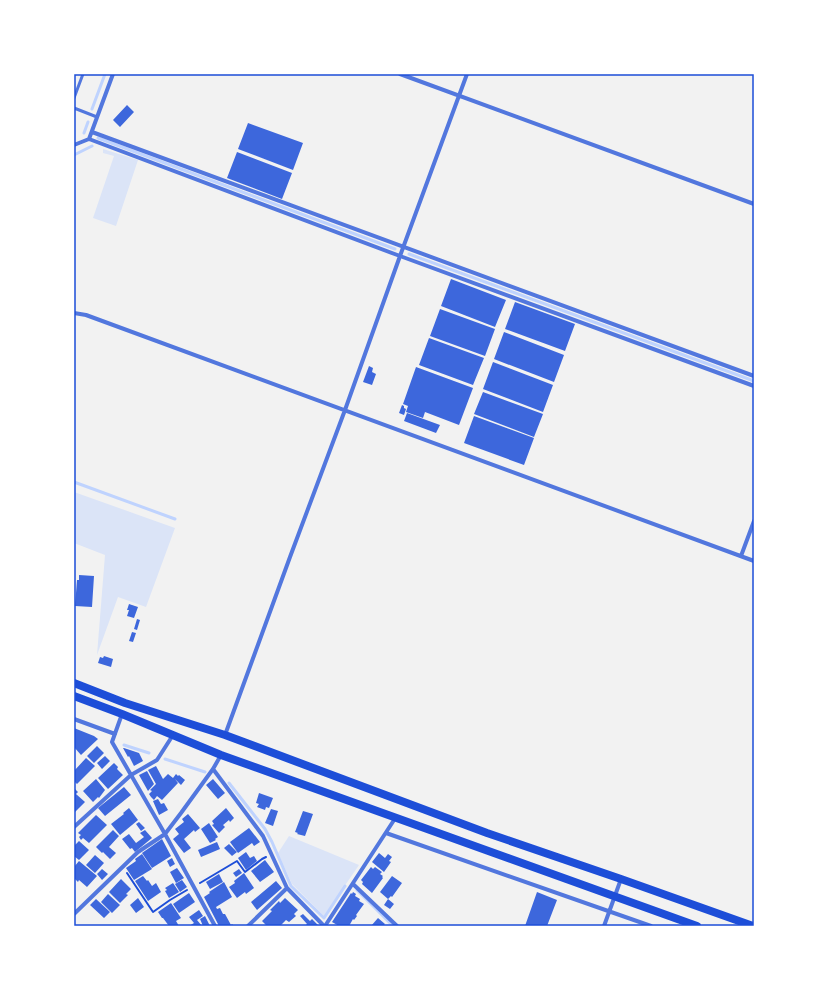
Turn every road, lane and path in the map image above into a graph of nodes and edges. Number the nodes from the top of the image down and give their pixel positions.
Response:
1 (83, 74) edge
2 (113, 74) edge
3 (400, 74) edge
4 (467, 74) edge
5 (459, 96) junction
6 (74, 98) edge
7 (74, 108) edge
8 (98, 117) junction
9 (92, 132) junction
10 (89, 139) junction
11 (74, 145) edge
12 (754, 204) edge
13 (403, 247) junction
14 (400, 256) junction
15 (74, 313) edge
16 (754, 376) edge
17 (754, 386) edge
18 (345, 410) junction
19 (754, 521) edge
20 (741, 556) junction
21 (754, 561) edge
22 (74, 684) edge
23 (74, 696) edge
24 (122, 714) junction
25 (74, 719) edge
26 (115, 734) junction
27 (173, 735) junction
28 (225, 735) junction
29 (221, 755) junction
30 (213, 769) junction
31 (131, 775) junction
32 (396, 817) junction
33 (74, 827) edge
34 (386, 833) junction
35 (164, 834) junction
36 (621, 879) junction
37 (353, 884) junction
38 (287, 888) junction
39 (614, 896) junction
40 (609, 911) junction
41 (74, 914) edge
42 (215, 926) edge
43 (248, 926) edge
44 (325, 926) edge
45 (397, 926) edge
46 (604, 926) edge
47 (651, 926) edge
48 (697, 926) edge
49 (753, 926) edge

1 - 6 lane
2 - 8 street
3 - 5 street
4 - 5 street
5 - 12 street
5 - 13 street
7 - 8 lane
8 - 9 street
9 - 10 street
9 - 13 street
10 - 11 street
10 - 14 street
13 - 14 street
13 - 16 street
14 - 17 street
14 - 18 street
15 - 18 street
18 - 20 street
18 - 28 street
19 - 20 street
20 - 21 street
22 - 28 main road
23 - 24 main road
24 - 26 street
24 - 27 main road
25 - 26 street
26 - 31 street
27 - 29 main road
27 - 31 street
28 - 36 main road
29 - 30 street
29 - 32 main road
30 - 35 street
30 - 38 street
31 - 33 street
31 - 35 street
32 - 34 street
32 - 39 main road
34 - 37 street
34 - 40 street
35 - 41 street
35 - 42 street
36 - 39 street
36 - 49 main road
37 - 44 street
37 - 45 street
38 - 43 street
38 - 44 street
39 - 40 street
39 - 48 main road
40 - 46 street
40 - 47 street

